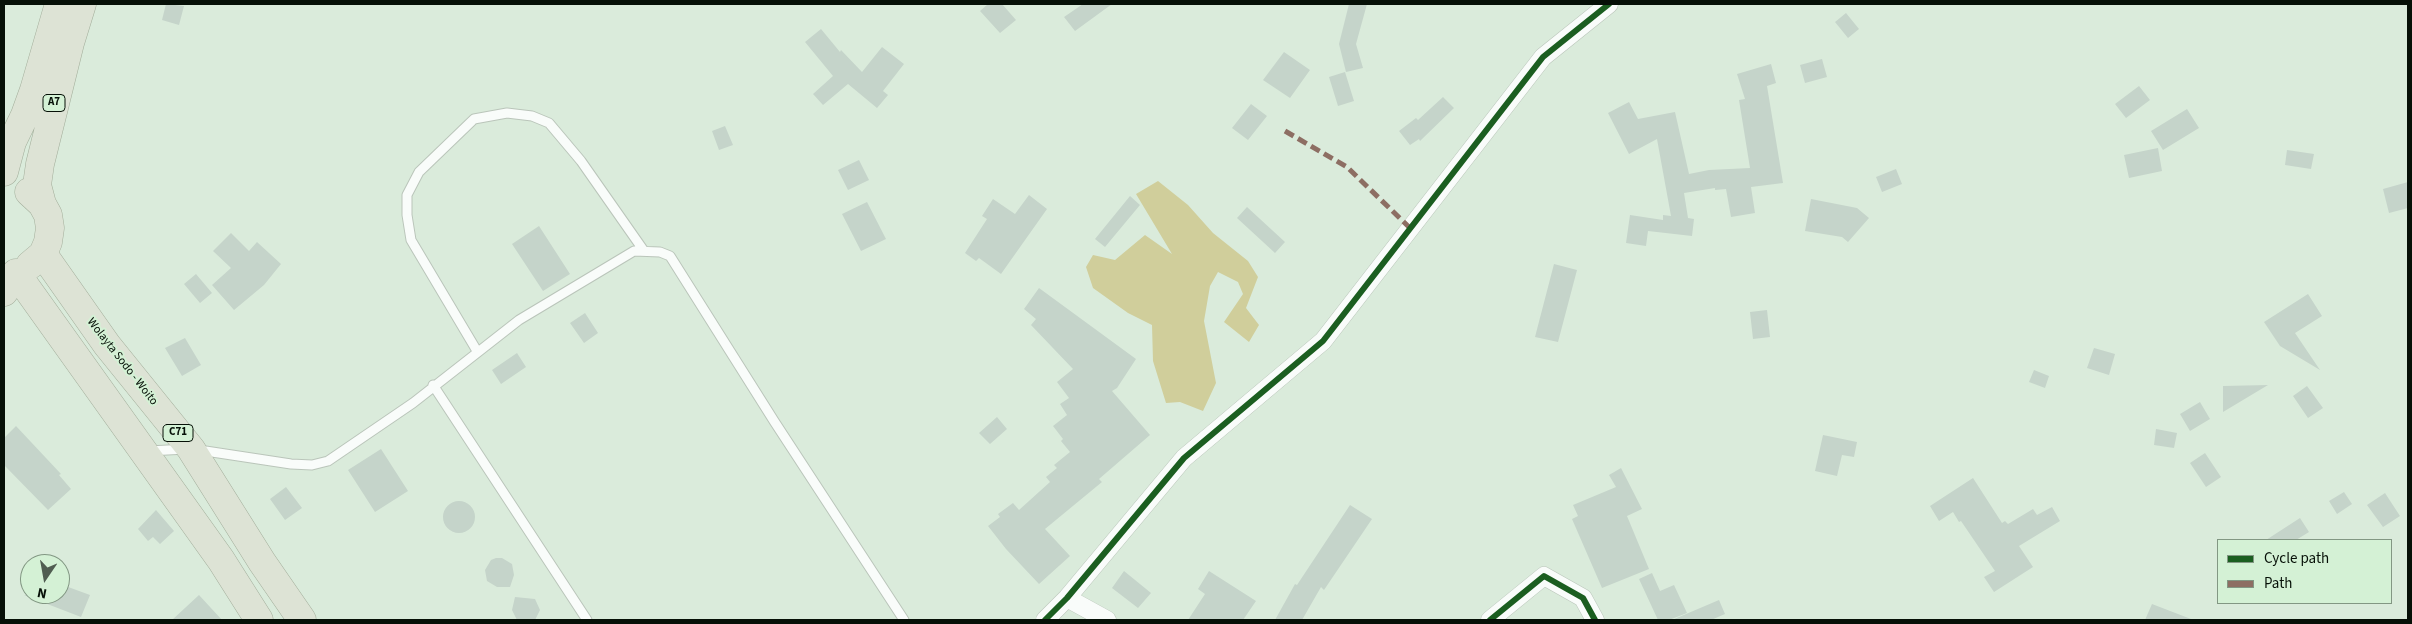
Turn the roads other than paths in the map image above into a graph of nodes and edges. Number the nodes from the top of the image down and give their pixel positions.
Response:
1 (59, 4) edge
2 (82, 4) edge
3 (1610, 4) edge
4 (4, 172) edge
5 (4, 185) edge
6 (42, 204) junction
7 (644, 251) junction
8 (43, 254) junction
9 (8, 280) edge
10 (477, 351) junction
11 (433, 385) junction
12 (192, 449) junction
13 (144, 452) junction
14 (1067, 598) junction
15 (259, 620) edge
16 (302, 620) edge
17 (587, 620) edge
18 (904, 620) edge
19 (1046, 620) edge
20 (1108, 620) edge
21 (1490, 620) edge
22 (1595, 620) edge

1 - 4 highway, A7
2 - 6 highway, A7
3 - 14 street
5 - 6 highway
6 - 8 highway, A7
7 - 10 lane
7 - 10 lane
7 - 18 lane
8 - 9 highway
8 - 12 highway, Wolayta Sodo - Woito / C71
9 - 13 highway
10 - 11 lane
11 - 12 lane
11 - 17 lane
12 - 13 lane
12 - 16 highway, Wolayta Sodo - Woito / C71
13 - 15 highway
14 - 19 street
14 - 20 street
21 - 22 street

